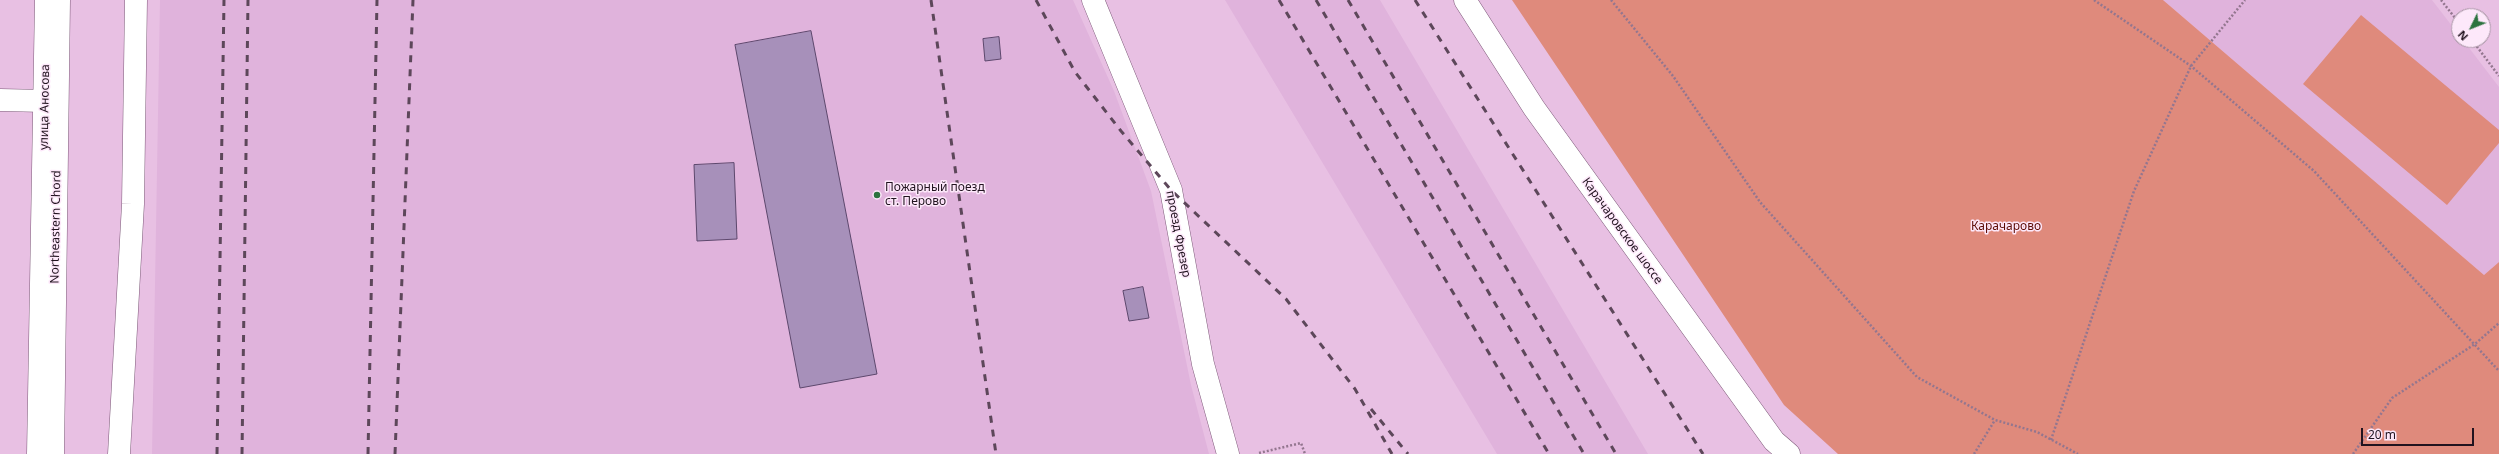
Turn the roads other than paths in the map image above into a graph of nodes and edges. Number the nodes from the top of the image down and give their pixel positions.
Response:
1 (46, 0) edge
2 (59, 0) edge
3 (136, 0) edge
4 (1093, 0) edge
5 (1465, 0) edge
6 (0, 100) edge
7 (45, 101) junction
8 (38, 454) edge
9 (53, 454) edge
10 (119, 454) edge
11 (1228, 454) edge
12 (1789, 454) edge

1 - 7 street, улица Аносова
2 - 9 street, Northeastern Chord
3 - 10 street
4 - 11 street, проезд Фрезер
5 - 12 street, Карачаровское шоссе
6 - 7 street
7 - 8 street, улица Аносова

